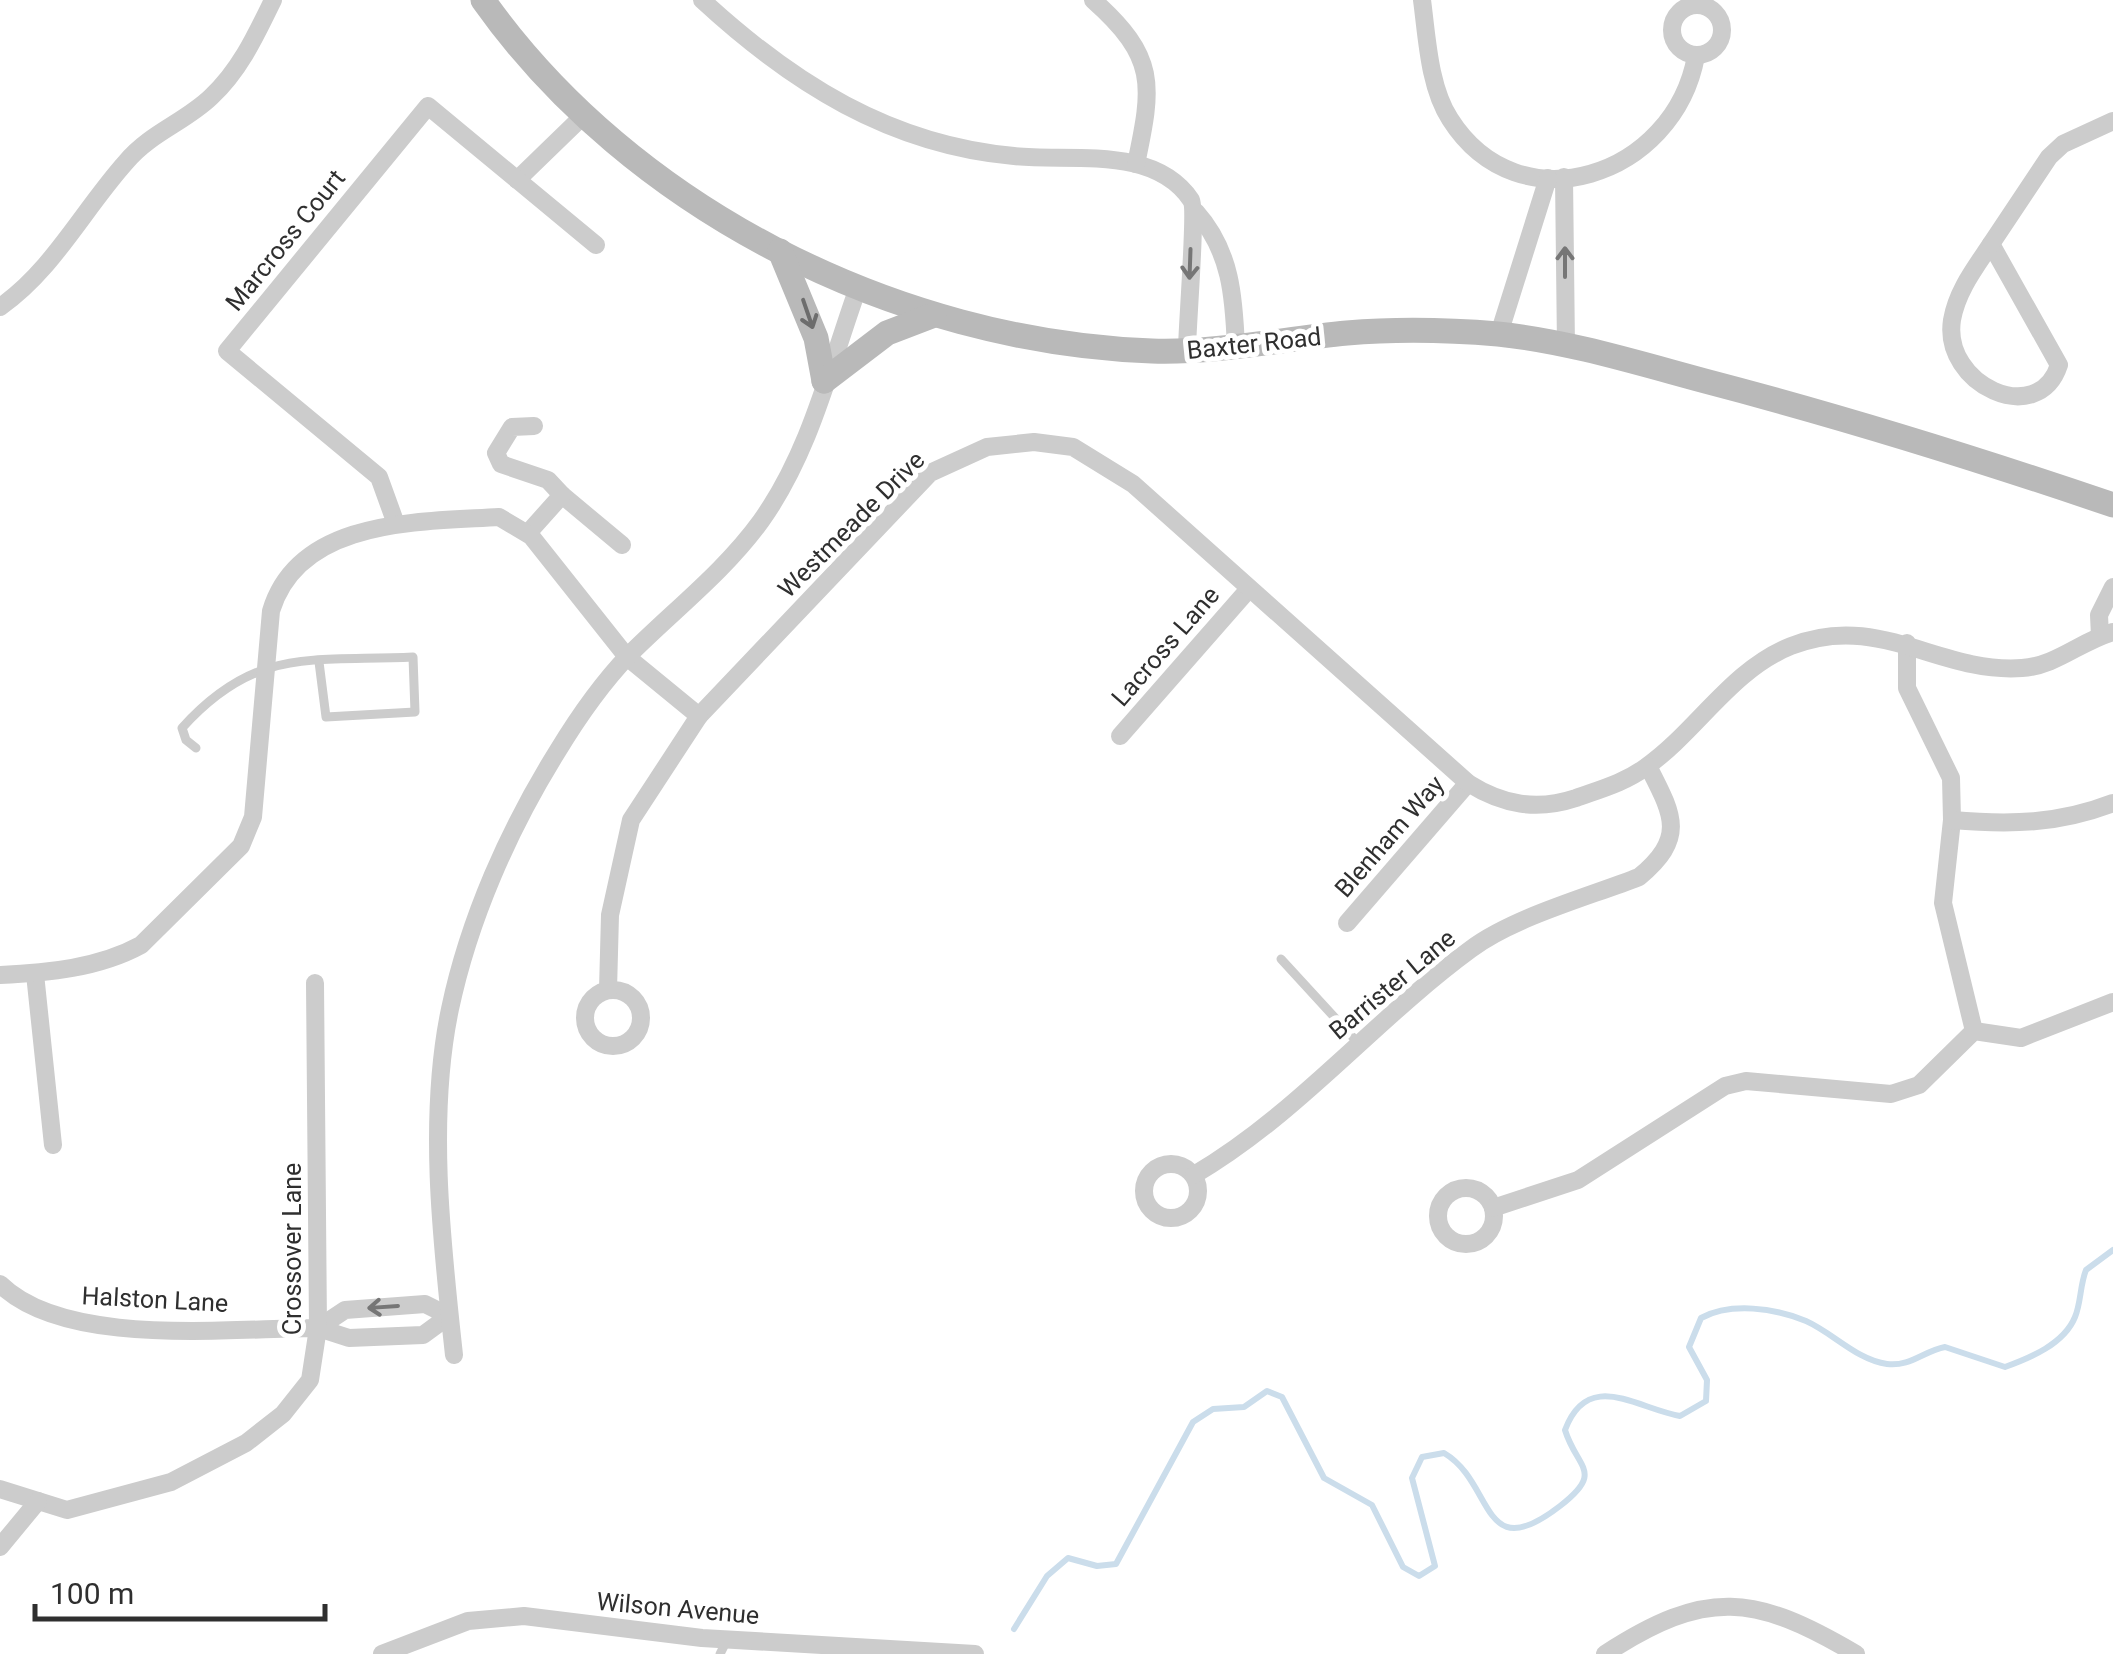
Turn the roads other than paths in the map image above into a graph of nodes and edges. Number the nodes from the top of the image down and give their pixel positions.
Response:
1 (273, 0) edge
2 (483, 0) edge
3 (702, 0) edge
4 (1092, 0) edge
5 (1422, 0) edge
6 (1696, 56) dead end
7 (583, 116) junction
8 (2113, 121) edge
9 (1136, 164) junction
10 (1556, 178) junction
11 (517, 180) junction
12 (1196, 212) junction
13 (1990, 244) junction
14 (596, 245) dead end
15 (780, 250) junction
16 (859, 285) junction
17 (0, 307) edge
18 (934, 316) junction
19 (1500, 334) junction
20 (1566, 347) junction
21 (1236, 348) junction
22 (1186, 350) junction
23 (824, 382) junction
24 (534, 426) dead end
25 (562, 494) junction
26 (2113, 505) edge
27 (396, 524) junction
28 (528, 533) junction
29 (622, 545) dead end
30 (2113, 587) edge
31 (1248, 590) junction
32 (2106, 634) edge
33 (1907, 644) junction
34 (627, 657) junction
35 (318, 662) junction
36 (268, 665) junction
37 (699, 716) junction
38 (1120, 736) dead end
39 (196, 748) dead end
40 (1648, 766) junction
41 (1468, 783) junction
42 (2113, 803) edge
43 (1952, 820) junction
44 (1347, 922) dead end
45 (1281, 959) dead end
46 (35, 974) junction
47 (0, 975) edge
48 (316, 983) dead end
49 (608, 990) dead end
50 (2113, 1002) edge
51 (1974, 1031) junction
52 (1359, 1044) junction
53 (54, 1145) dead end
54 (1194, 1175) dead end
55 (1493, 1208) dead end
56 (0, 1284) edge
57 (449, 1316) junction
58 (318, 1328) junction
59 (454, 1355) dead end
60 (0, 1489) edge
61 (38, 1501) junction
62 (0, 1547) edge
63 (724, 1647) edge
64 (382, 1654) edge
65 (975, 1654) edge
66 (1606, 1654) edge
67 (1856, 1654) edge

1 - 17 street
2 - 7 main road, Baxter Road
3 - 9 street
4 - 9 street
5 - 10 street
6 - 10 street
7 - 11 street
7 - 15 main road, Baxter Road
8 - 13 street
9 - 12 street
10 - 19 street
20 -> 10 street
11 - 14 street, Marcross Court
11 - 27 street, Marcross Court
12 - 21 street
12 -> 22 street
13 - 13 street
15 - 16 main road, Baxter Road
15 -> 23 main road
16 - 18 main road, Baxter Road
16 - 23 street
18 - 22 main road, Baxter Road
18 - 23 main road
19 - 20 main road, Baxter Road
19 - 21 main road, Baxter Road
20 - 26 main road, Baxter Road
21 - 22 main road, Baxter Road
23 - 34 street
24 - 25 street
25 - 28 street
25 - 29 street
27 - 28 street
27 - 36 street
28 - 34 street
30 - 32 street, Westmeade Drive
31 - 37 street, Westmeade Drive
31 - 38 street, Lacross Lane
31 - 41 street, Westmeade Drive
32 - 33 street, Westmeade Drive
33 - 40 street, Westmeade Drive
33 - 43 street
34 - 37 street
34 - 57 street
35 - 35 lane
35 - 36 lane
36 - 39 lane
36 - 46 street
37 - 49 street, Westmeade Drive
40 - 41 street, Westmeade Drive
40 - 52 street, Barrister Lane
41 - 44 street, Blenham Way
42 - 43 street
43 - 51 street
45 - 52 lane
46 - 47 street
46 - 53 street
48 - 58 street, Crossover Lane
50 - 51 street
51 - 55 street
52 - 54 street, Barrister Lane
56 - 58 street, Halston Lane
57 - 58 street, Halston Lane
57 -> 58 street, Halston Lane
57 - 59 street
58 - 61 street, Crossover Lane
60 - 61 street, Crossover Lane
61 - 62 street
63 - 64 street, Wilson Avenue
63 - 65 street, Wilson Avenue
66 - 67 street

